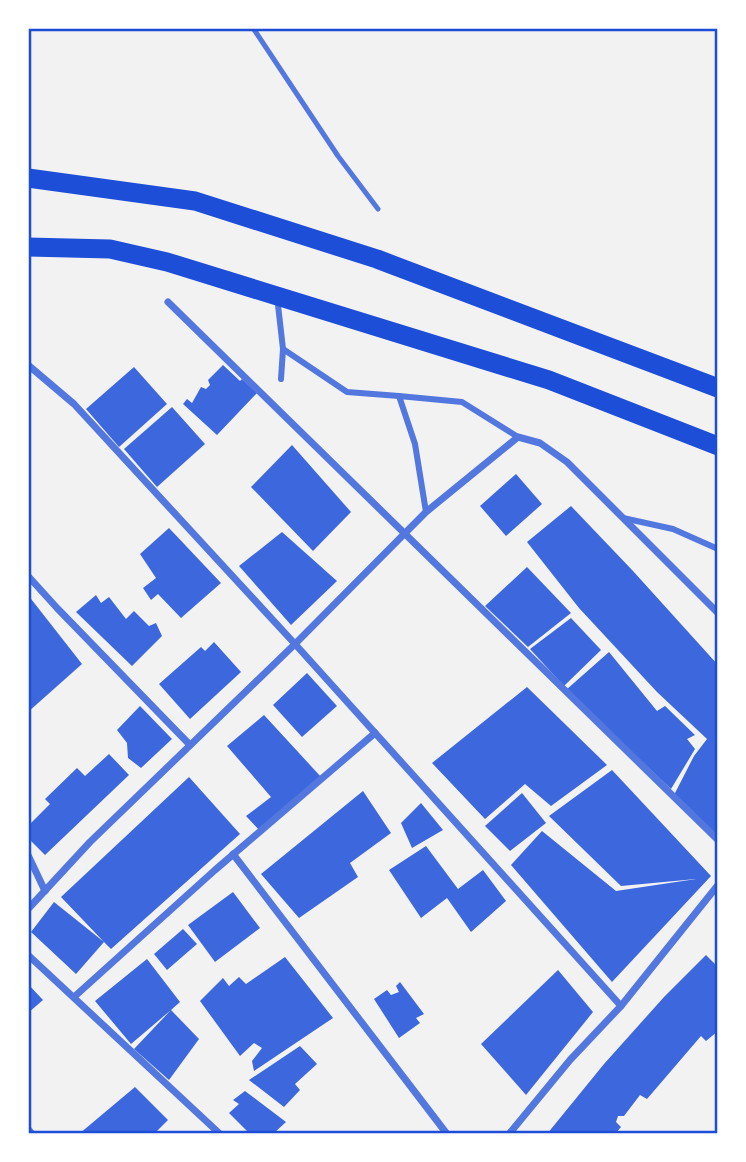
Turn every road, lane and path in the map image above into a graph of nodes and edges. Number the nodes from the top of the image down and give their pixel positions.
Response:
1 (253, 28) edge
2 (28, 178) edge
3 (378, 209) dead end
4 (28, 247) edge
5 (168, 302) dead end
6 (278, 305) dead end
7 (284, 349) junction
8 (28, 365) edge
9 (281, 379) dead end
10 (718, 388) edge
11 (399, 396) junction
12 (518, 437) junction
13 (718, 446) edge
14 (426, 512) junction
15 (623, 518) junction
16 (405, 532) junction
17 (718, 549) edge
18 (28, 576) edge
19 (718, 614) edge
20 (295, 644) junction
21 (375, 733) junction
22 (190, 746) junction
23 (718, 840) edge
24 (233, 854) junction
25 (28, 855) edge
26 (718, 885) edge
27 (45, 891) junction
28 (28, 909) edge
29 (28, 954) edge
30 (74, 998) junction
31 (621, 1006) junction
32 (28, 1129) edge
33 (32, 1134) edge
34 (220, 1134) edge
35 (447, 1134) edge
36 (509, 1134) edge

1 - 3 lane
2 - 10 highway
4 - 13 highway
5 - 16 street
6 - 7 street
7 - 9 street
7 - 11 street
8 - 20 street
11 - 12 street
11 - 14 street
12 - 14 street
12 - 15 street
14 - 16 street
15 - 17 street
15 - 19 street
16 - 20 street
16 - 23 street
18 - 22 street
20 - 21 street
20 - 22 street
21 - 24 street
21 - 31 street
22 - 27 street
24 - 30 street
24 - 35 street
25 - 27 street
26 - 31 street
27 - 28 street
29 - 30 street
30 - 34 street
31 - 36 street
32 - 33 street

